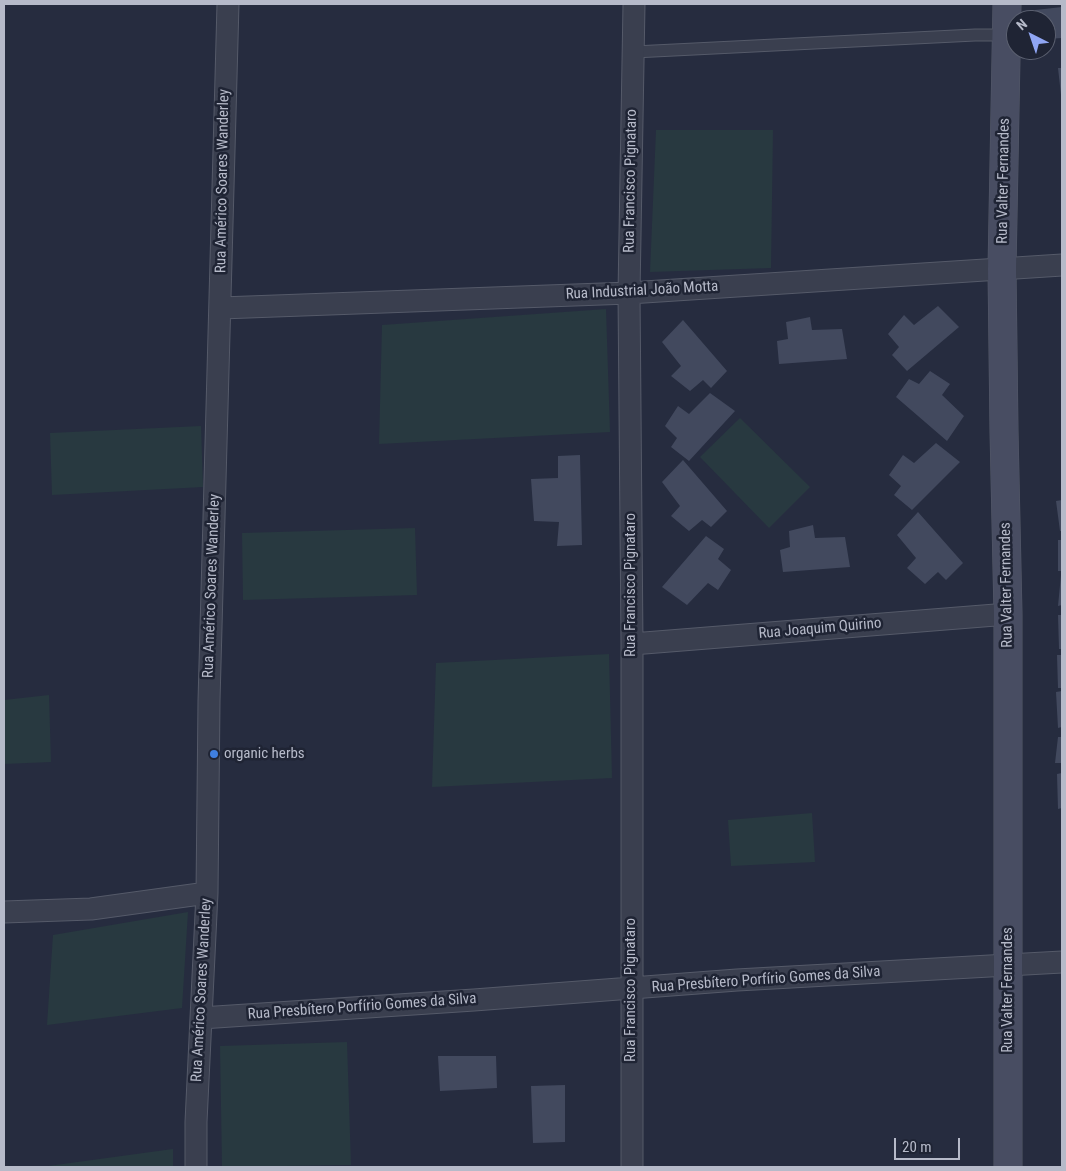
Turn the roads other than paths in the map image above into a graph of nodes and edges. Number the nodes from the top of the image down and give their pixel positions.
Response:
1 (228, 4) edge
2 (634, 4) edge
3 (1006, 35) edge
4 (634, 52) junction
5 (1006, 60) edge
6 (1062, 265) edge
7 (1002, 269) junction
8 (629, 293) junction
9 (220, 308) junction
10 (1008, 614) junction
11 (632, 644) junction
12 (207, 893) junction
13 (4, 912) edge
14 (1062, 962) edge
15 (1009, 965) junction
16 (631, 989) junction
17 (201, 1018) junction
18 (196, 1167) edge
19 (632, 1167) edge
20 (1008, 1167) edge

1 - 9 street, Rua Américo Soares Wanderley
2 - 4 street, Rua Francisco Pignataro
3 - 4 lane
4 - 8 street, Rua Francisco Pignataro
5 - 7 main road, Rua Valter Fernandes
6 - 7 street, Rua Industrial João Motta
7 - 8 street, Rua Industrial João Motta
7 - 10 main road, Rua Valter Fernandes
8 - 9 street, Rua Industrial João Motta
8 - 11 street, Rua Francisco Pignataro
9 - 12 street, Rua Américo Soares Wanderley
10 - 11 street, Rua Joaquim Quirino
10 - 15 main road, Rua Valter Fernandes
11 - 16 street, Rua Francisco Pignataro
12 - 13 street
12 - 17 street, Rua Américo Soares Wanderley
14 - 15 street, Rua Presbítero Porfírio Gomes da Silva
15 - 16 street, Rua Presbítero Porfírio Gomes da Silva
15 - 20 main road, Rua Valter Fernandes
16 - 17 street, Rua Presbítero Porfírio Gomes da Silva
16 - 19 street, Rua Francisco Pignataro
17 - 18 street, Rua Américo Soares Wanderley

